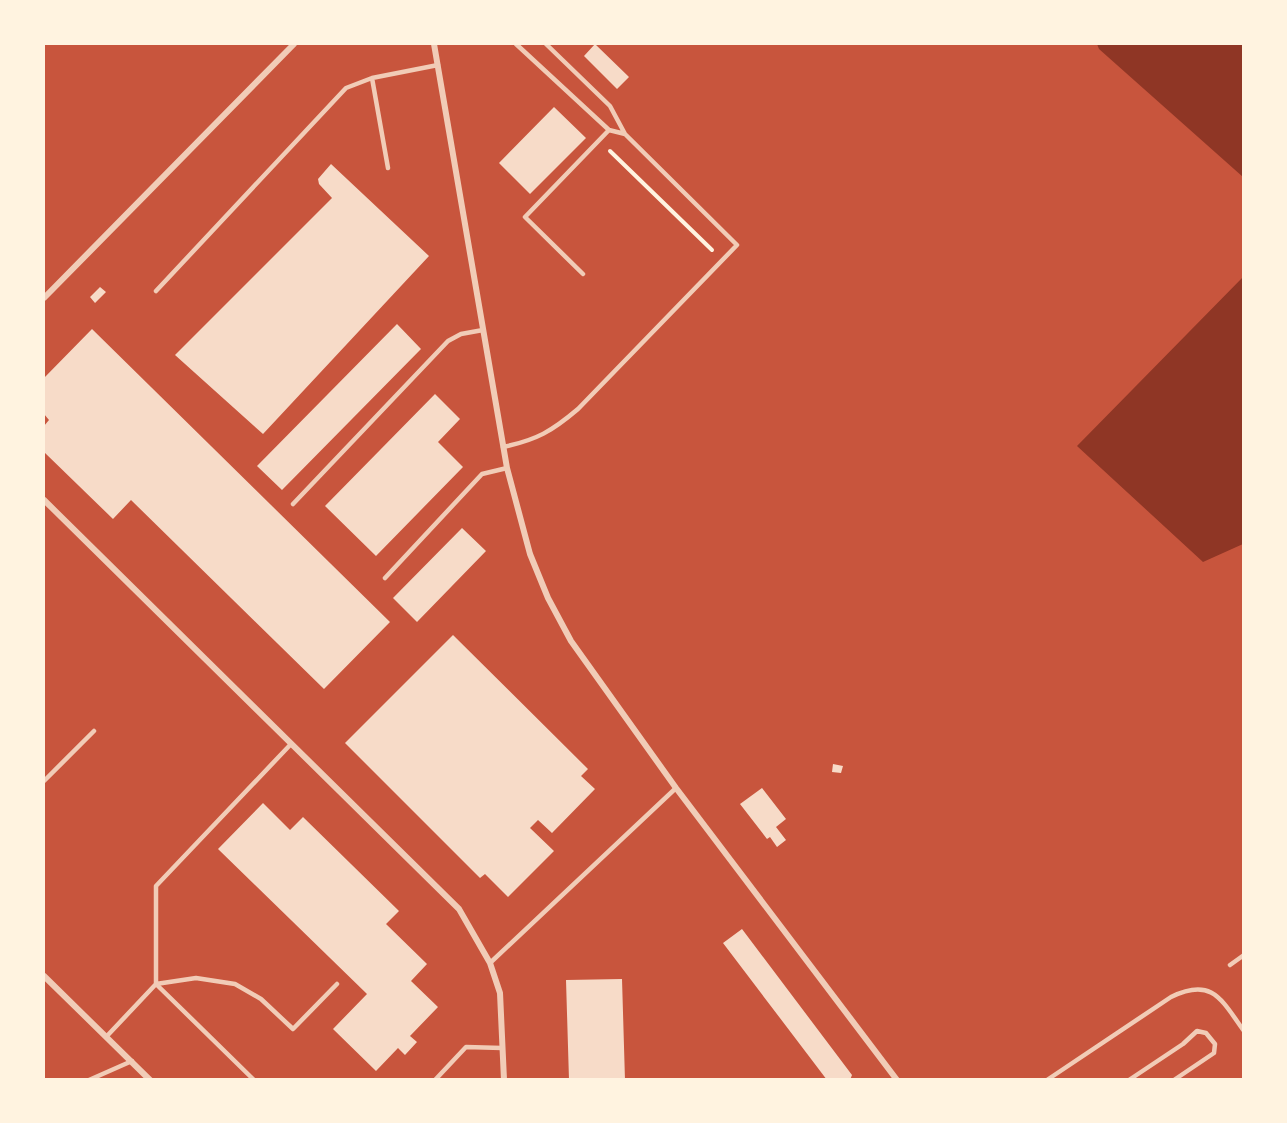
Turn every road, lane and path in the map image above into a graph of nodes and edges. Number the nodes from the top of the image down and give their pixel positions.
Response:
1 (294, 44) edge
2 (434, 44) edge
3 (516, 44) edge
4 (546, 44) edge
5 (438, 65) junction
6 (372, 78) junction
7 (609, 130) junction
8 (625, 134) junction
9 (599, 140) junction
10 (388, 168) dead end
11 (723, 260) junction
12 (582, 274) dead end
13 (156, 291) dead end
14 (44, 298) edge
15 (483, 330) junction
16 (503, 447) junction
17 (507, 468) junction
18 (44, 500) edge
19 (293, 504) dead end
20 (385, 578) dead end
21 (94, 730) dead end
22 (291, 744) junction
23 (44, 781) edge
24 (676, 788) junction
25 (1244, 956) edge
26 (490, 963) junction
27 (1230, 965) dead end
28 (44, 976) edge
29 (156, 984) junction
30 (337, 984) dead end
31 (1244, 1031) edge
32 (107, 1036) junction
33 (502, 1048) junction
34 (132, 1061) junction
35 (89, 1080) edge
36 (150, 1080) edge
37 (254, 1080) edge
38 (435, 1080) edge
39 (504, 1080) edge
40 (897, 1080) edge
41 (1047, 1080) edge
42 (1129, 1080) edge
43 (1174, 1080) edge

1 - 14 street
2 - 5 street
3 - 7 lane
4 - 8 lane
5 - 6 lane
5 - 15 street
6 - 10 lane
6 - 13 lane
7 - 8 lane
7 - 9 lane
8 - 11 lane
9 - 11 path
9 - 12 lane
11 - 16 lane
15 - 16 street
15 - 19 lane
16 - 17 street
17 - 20 lane
17 - 24 street
18 - 22 street
21 - 23 lane
22 - 26 street
22 - 29 lane
24 - 26 lane
24 - 40 street
25 - 27 lane
26 - 33 street
28 - 32 street
29 - 30 lane
29 - 32 lane
29 - 37 lane
31 - 41 lane
32 - 34 street
33 - 38 lane
33 - 39 street
34 - 35 lane
34 - 36 street
42 - 43 lane

